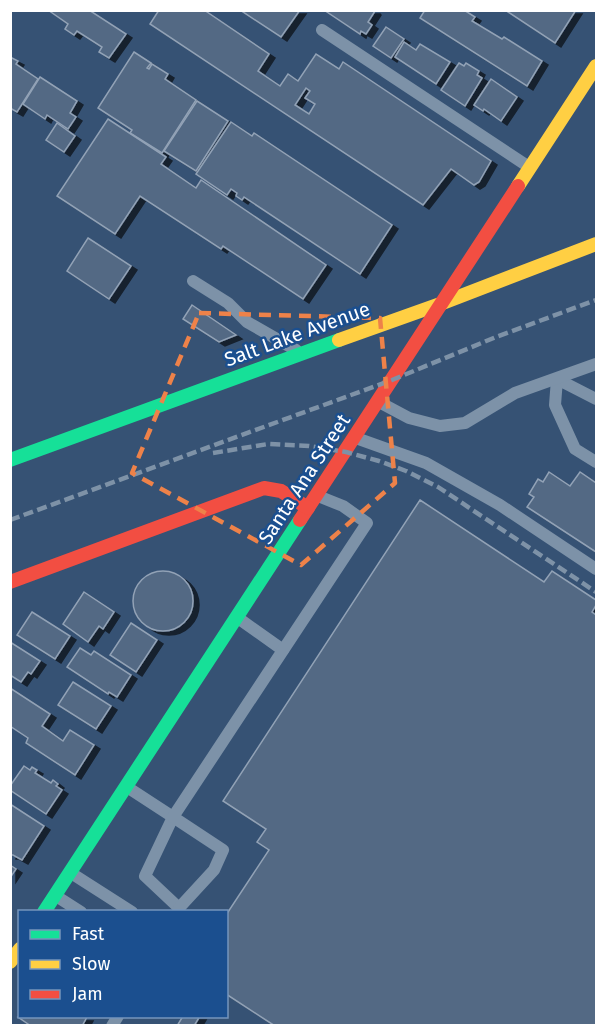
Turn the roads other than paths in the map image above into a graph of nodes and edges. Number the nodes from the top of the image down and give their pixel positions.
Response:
1 (322, 30) dead end
2 (597, 66) edge
3 (530, 167) junction
4 (597, 244) edge
5 (193, 281) dead end
6 (440, 304) junction
7 (301, 353) junction
8 (597, 364) edge
9 (557, 379) junction
10 (597, 399) edge
11 (378, 401) junction
12 (355, 437) junction
13 (10, 460) edge
14 (597, 462) edge
15 (317, 495) junction
16 (308, 508) junction
17 (597, 568) edge
18 (10, 582) edge
19 (237, 617) junction
20 (283, 650) junction
21 (126, 786) junction
22 (173, 817) junction
23 (70, 872) junction
24 (54, 896) junction
25 (45, 910) edge
26 (78, 910) edge
27 (129, 910) edge
28 (179, 910) edge

1 - 3 lane
2 - 3 street, Santa Ana Street
3 - 6 street, Santa Ana Street
4 - 6 street, Salt Lake Avenue
5 - 7 lane
6 - 7 street, Salt Lake Avenue
6 - 11 street, Santa Ana Street
7 - 13 street, Salt Lake Avenue
8 - 9 lane
9 - 10 lane
9 - 11 lane
9 - 14 lane
11 - 12 street, Santa Ana Street
12 - 15 street, Santa Ana Street
12 - 17 lane
15 - 16 street, Santa Ana Street
15 - 20 lane
16 - 18 street
16 - 19 street, Santa Ana Street
19 - 20 lane
19 - 21 street, Santa Ana Street
20 - 22 lane
21 - 22 lane
21 - 23 street, Santa Ana Street
22 - 28 lane
22 - 28 lane
23 - 24 street, Santa Ana Street
23 - 27 lane
24 - 25 street, Santa Ana Street
24 - 26 lane

